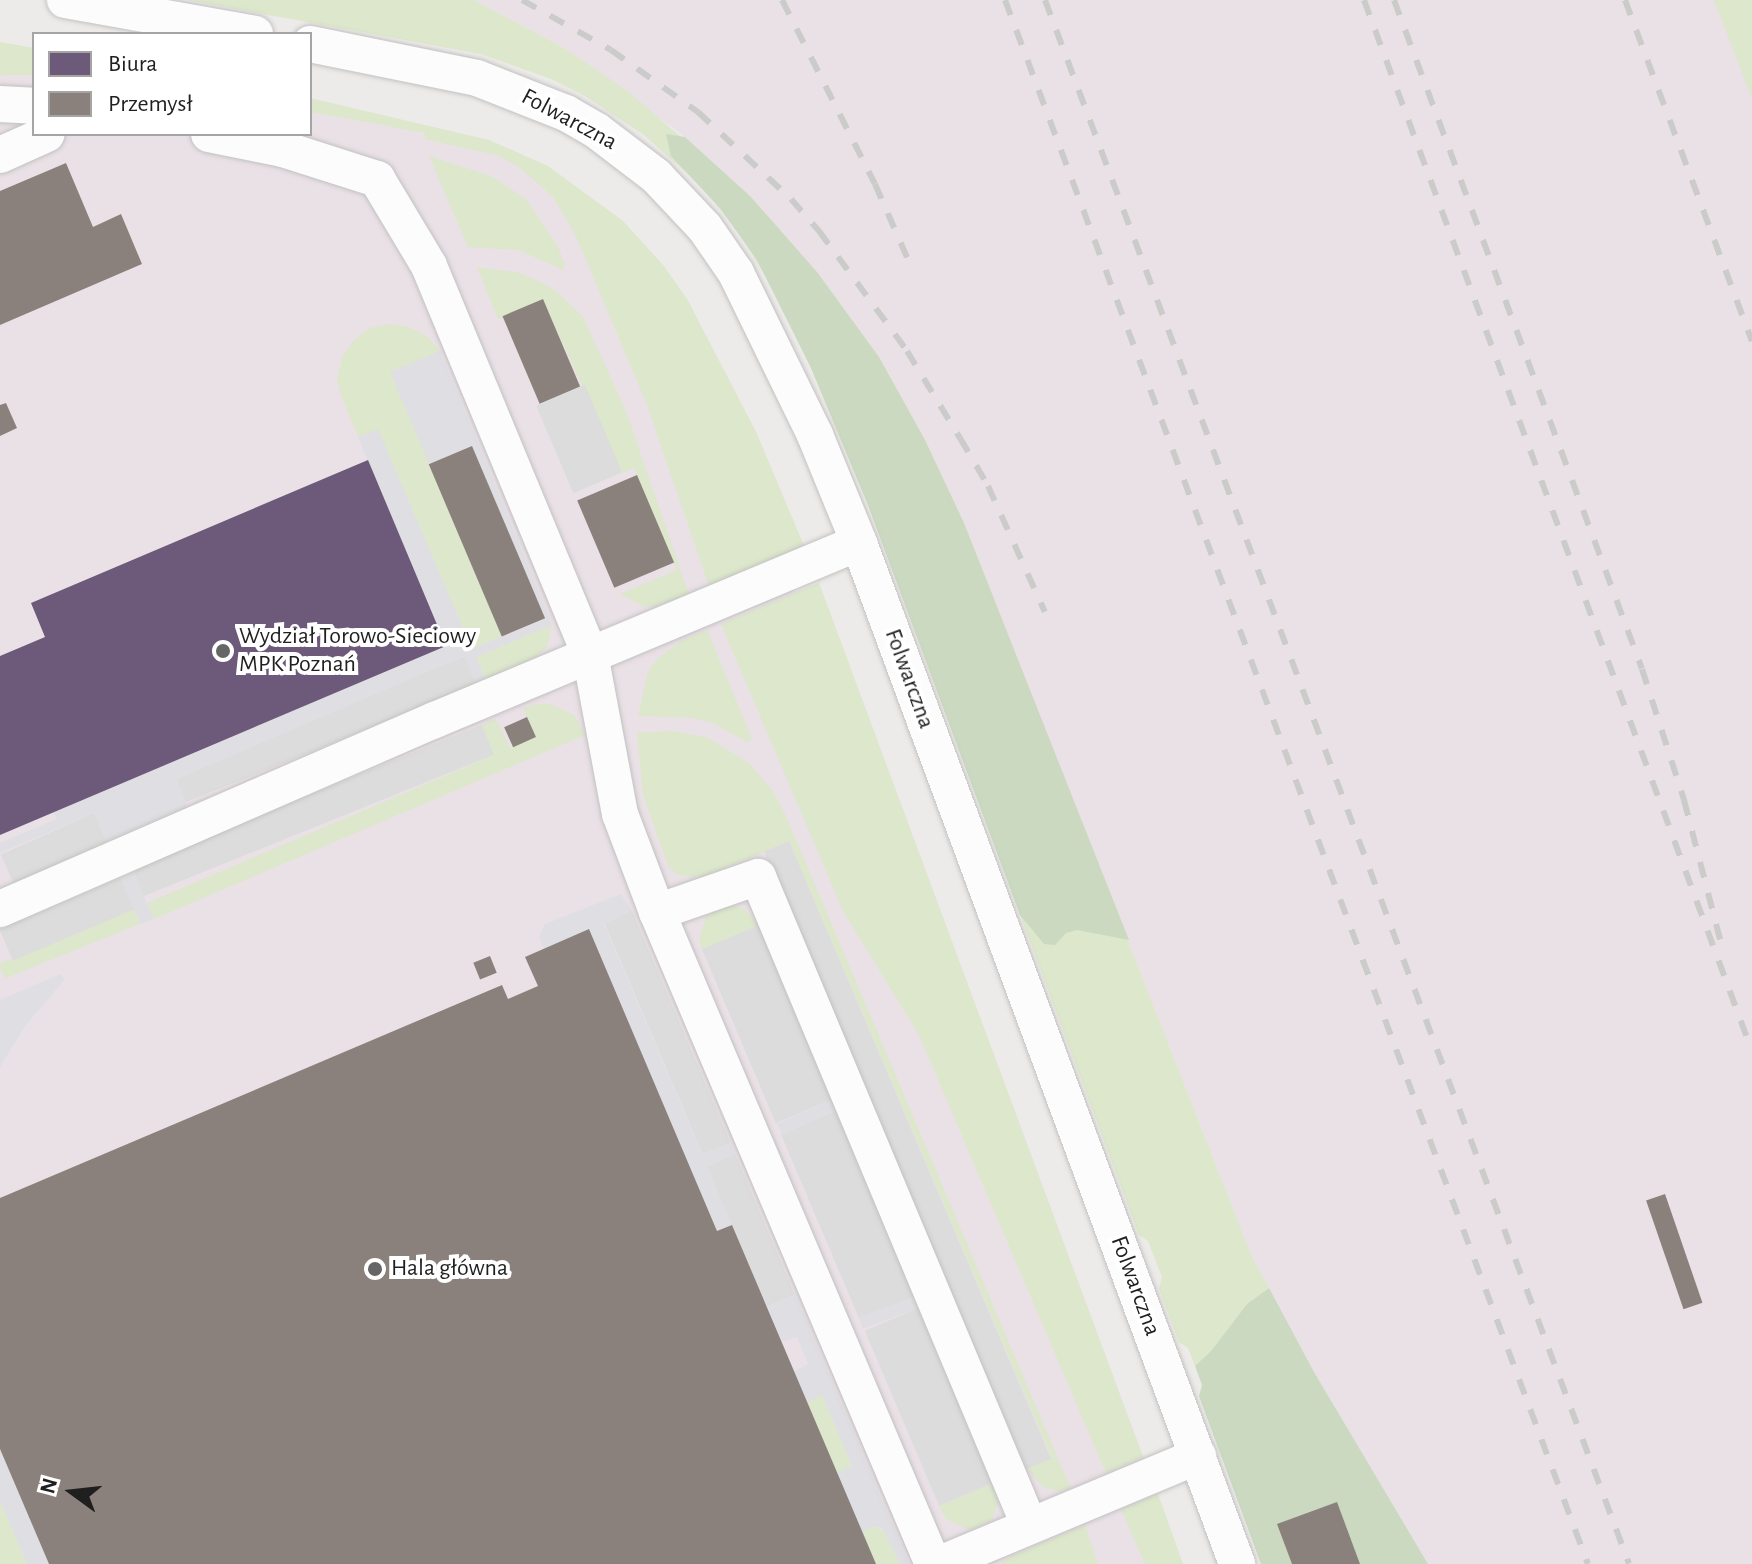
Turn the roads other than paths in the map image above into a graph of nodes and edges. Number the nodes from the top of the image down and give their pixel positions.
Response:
1 (65, 0) edge
2 (244, 32) edge
3 (312, 44) edge
4 (0, 104) edge
5 (32, 106) edge
6 (43, 136) edge
7 (219, 136) edge
8 (0, 155) edge
9 (859, 543) junction
10 (590, 654) junction
11 (0, 909) edge
12 (657, 912) junction
13 (1198, 1456) junction
14 (1029, 1525) junction
15 (933, 1564) edge
16 (940, 1564) edge
17 (1237, 1564) edge

1 - 2 street
3 - 9 street, Folwarczna
4 - 5 street
6 - 8 street
7 - 10 street
9 - 10 street
9 - 13 street, Folwarczna
10 - 11 street
10 - 12 street
12 - 14 street
12 - 15 street
13 - 14 street
13 - 17 street, Folwarczna
14 - 16 street

